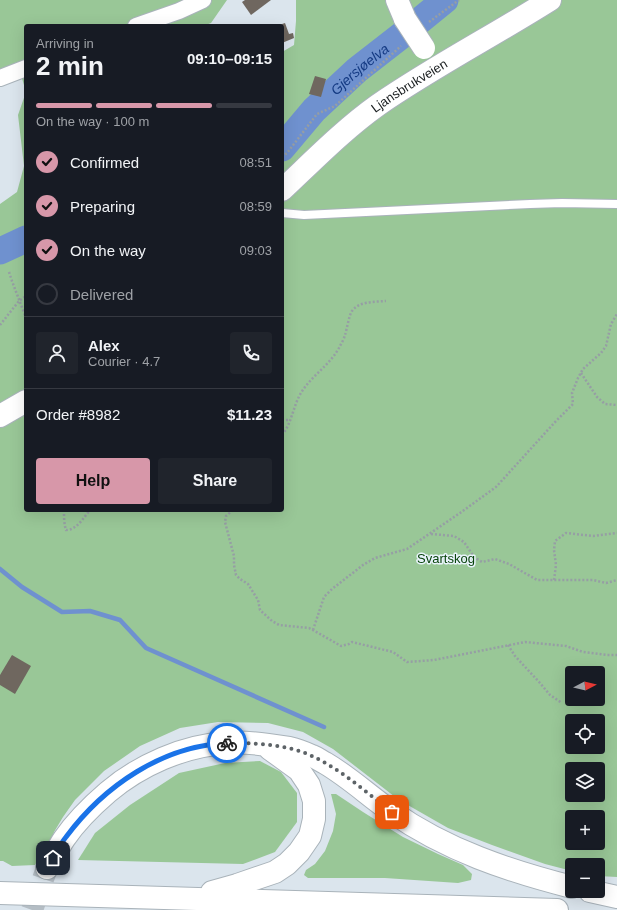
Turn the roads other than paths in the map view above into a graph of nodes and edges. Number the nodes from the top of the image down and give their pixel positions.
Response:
1 (203, 0) edge
2 (550, 0) edge
3 (401, 10) edge
4 (142, 24) edge
5 (438, 67) junction
6 (24, 69) edge
7 (0, 78) edge
8 (284, 188) edge
9 (617, 204) edge
10 (284, 214) edge
11 (24, 402) edge
12 (0, 416) edge
13 (264, 745) junction
14 (47, 868) tunnel mouth
15 (565, 885) edge
16 (0, 893) edge
17 (605, 894) edge
18 (617, 897) edge
19 (190, 898) junction
20 (557, 910) edge

1 - 4 street
2 - 5 main road, Ljansbrukveien
3 - 5 main road, bridge
5 - 8 main road, Ljansbrukveien
6 - 7 street
9 - 10 lane
11 - 12 main road
13 - 14 main road
13 - 15 main road
13 - 19 main road
16 - 19 main road
17 - 18 main road
19 - 20 main road

